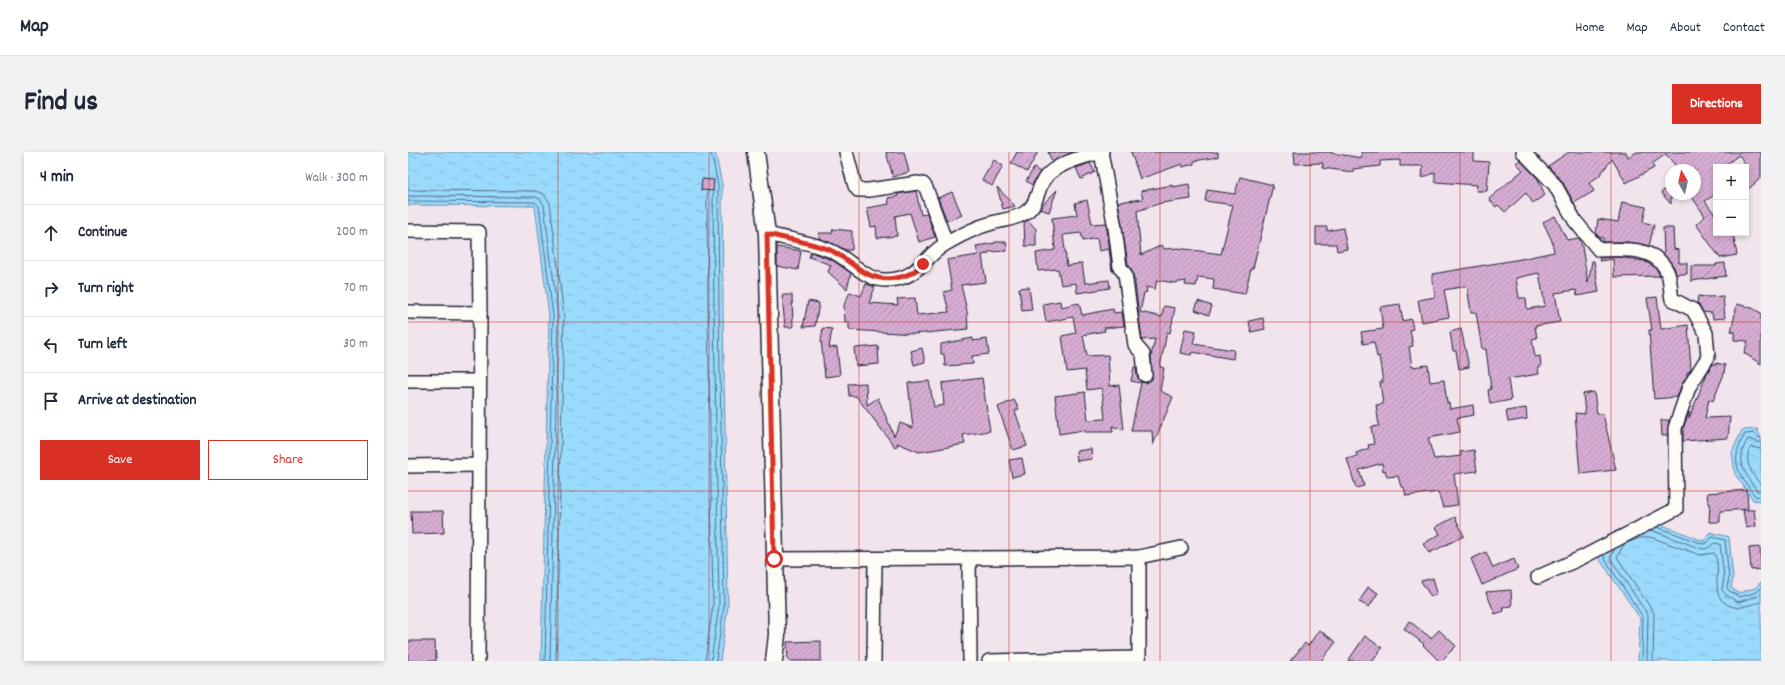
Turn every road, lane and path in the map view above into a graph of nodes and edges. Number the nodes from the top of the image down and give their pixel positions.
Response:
1 (756, 152) edge
2 (846, 152) edge
3 (1102, 152) edge
4 (1523, 152) edge
5 (408, 231) edge
6 (767, 234) junction
7 (946, 243) junction
8 (408, 312) edge
9 (480, 313) junction
10 (1145, 375) dead end
11 (408, 381) edge
12 (479, 381) junction
13 (480, 465) junction
14 (408, 466) edge
15 (1181, 548) dead end
16 (1139, 557) junction
17 (969, 558) junction
18 (774, 559) junction
19 (875, 559) junction
20 (1538, 577) dead end
21 (1139, 659) edge
22 (478, 661) edge
23 (774, 661) edge
24 (874, 661) edge
25 (970, 661) edge
26 (990, 661) edge

1 - 6 street
2 - 7 street
3 - 7 street
3 - 10 street
4 - 20 street
5 - 9 street
6 - 7 street
6 - 18 street
8 - 9 street
9 - 12 street
11 - 12 street
12 - 13 street
13 - 14 street
13 - 22 street
15 - 16 street
16 - 17 street
16 - 21 street
17 - 19 street
17 - 25 street
18 - 19 street
18 - 23 street
19 - 24 street
21 - 26 street

